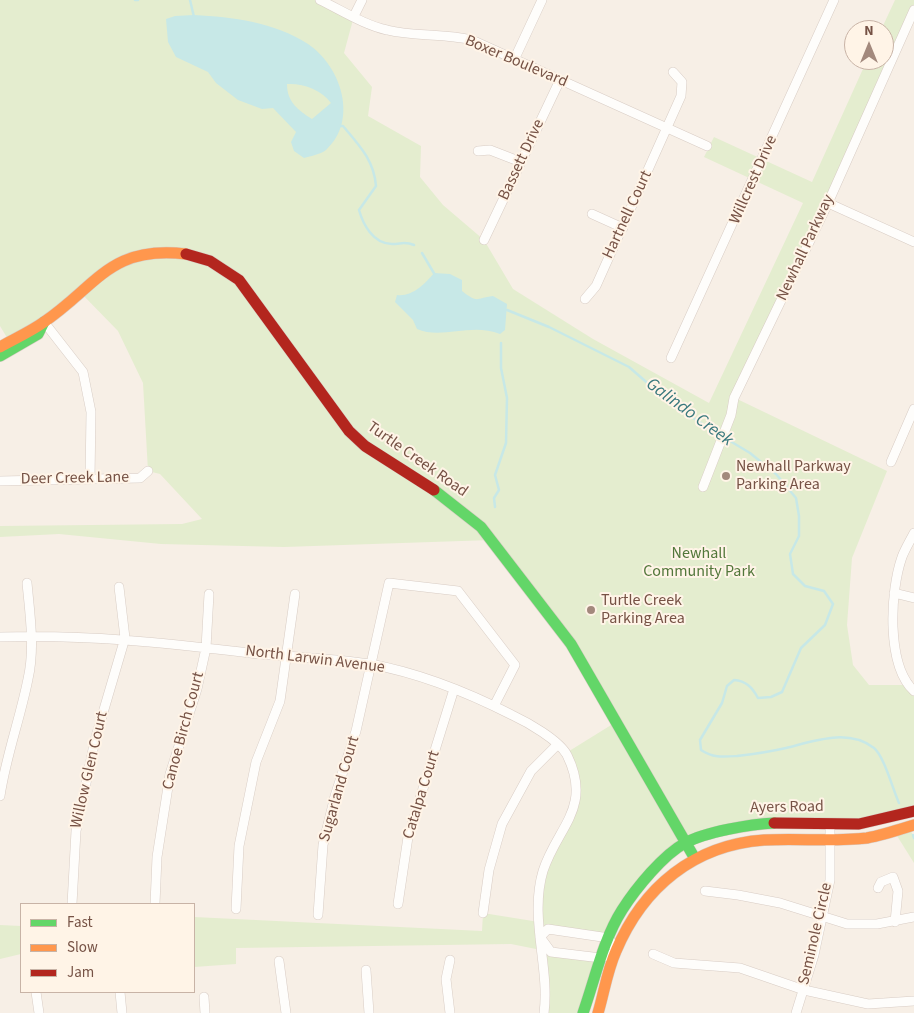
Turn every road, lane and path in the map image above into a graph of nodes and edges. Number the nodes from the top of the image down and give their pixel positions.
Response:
1 (320, 0) edge
2 (362, 0) edge
3 (542, 0) edge
4 (834, 0) edge
5 (914, 10) edge
6 (354, 16) junction
7 (514, 60) junction
8 (673, 72) dead end
9 (560, 80) junction
10 (668, 128) junction
11 (707, 146) dead end
12 (478, 151) dead end
13 (521, 162) junction
14 (828, 203) junction
15 (592, 214) dead end
16 (623, 228) junction
17 (484, 240) dead end
18 (914, 242) edge
19 (584, 299) dead end
20 (44, 322) junction
21 (0, 346) edge
22 (0, 356) edge
23 (671, 358) dead end
24 (914, 409) edge
25 (891, 462) dead end
26 (148, 471) dead end
27 (90, 479) junction
28 (0, 481) edge
29 (703, 487) dead end
30 (914, 533) edge
31 (27, 583) dead end
32 (119, 587) dead end
33 (894, 593) junction
34 (209, 594) dead end
35 (295, 594) dead end
36 (914, 598) edge
37 (32, 636) junction
38 (0, 637) edge
39 (125, 638) junction
40 (206, 648) junction
41 (286, 657) junction
42 (369, 664) junction
43 (454, 689) junction
44 (914, 691) edge
45 (494, 706) junction
46 (557, 745) junction
47 (0, 796) edge
48 (914, 811) edge
49 (830, 824) junction
50 (914, 825) edge
51 (829, 839) junction
52 (685, 843) junction
53 (694, 857) junction
54 (878, 888) dead end
55 (705, 891) dead end
56 (72, 903) edge
57 (155, 903) edge
58 (398, 904) dead end
59 (236, 909) dead end
60 (483, 913) dead end
61 (823, 914) junction
62 (318, 916) dead end
63 (914, 918) edge
64 (895, 922) junction
65 (540, 937) junction
66 (609, 938) junction
67 (616, 952) junction
68 (653, 954) dead end
69 (601, 958) junction
70 (279, 960) dead end
71 (450, 960) dead end
72 (366, 970) dead end
73 (804, 990) junction
74 (36, 993) edge
75 (120, 993) edge
76 (204, 996) dead end
77 (914, 1001) edge
78 (39, 1013) edge
79 (122, 1013) edge
80 (206, 1013) edge
81 (286, 1013) edge
82 (369, 1013) edge
83 (450, 1013) edge
84 (544, 1013) edge
85 (583, 1013) edge
86 (598, 1013) edge
87 (796, 1013) edge

1 - 6 street, Boxer Boulevard
2 - 6 street
3 - 7 street
4 - 23 street, Willcrest Drive
5 - 14 street, Newhall Parkway
6 - 7 street, Boxer Boulevard
7 - 9 street, Boxer Boulevard
8 - 10 street, Hartnell Court
9 - 10 street, Boxer Boulevard
9 - 13 street, Bassett Drive
10 - 11 street, Boxer Boulevard
10 - 16 street, Hartnell Court
12 - 13 street
13 - 17 street, Bassett Drive
14 - 18 street
14 - 29 street, Newhall Parkway
15 - 16 street
16 - 19 street, Hartnell Court
20 - 21 street, Turtle Creek Road
20 - 22 street, Turtle Creek Road
20 - 27 street
20 - 52 street, Turtle Creek Road
24 - 25 street
26 - 27 street, Deer Creek Lane
27 - 28 street, Deer Creek Lane
30 - 33 street
31 - 37 street
32 - 39 street
33 - 36 street
33 - 44 street
34 - 40 street, Canoe Birch Court
35 - 41 street
37 - 38 street, North Larwin Avenue
37 - 39 street, North Larwin Avenue
37 - 47 street
39 - 40 street, North Larwin Avenue
39 - 56 street, Willow Glen Court
40 - 41 street, North Larwin Avenue
40 - 57 street, Canoe Birch Court
41 - 42 street, North Larwin Avenue
41 - 59 street
42 - 43 street, North Larwin Avenue
42 - 45 street, Sugarland Court
42 - 62 street, Sugarland Court
43 - 45 street, North Larwin Avenue
43 - 58 street, Catalpa Court
45 - 46 street, North Larwin Avenue
46 - 60 street
46 - 65 street, North Larwin Avenue
48 - 49 street, Ayers Road
49 - 51 street, Seminole Circle
49 - 52 street, Ayers Road
50 - 51 street, Ayers Road
51 - 53 street, Ayers Road
51 - 61 street, Seminole Circle
52 - 53 street, Turtle Creek Road
52 - 66 street, Ayers Road
53 - 67 street, Ayers Road
54 - 64 street
55 - 61 street
61 - 64 street
61 - 73 street, Seminole Circle
63 - 64 street
65 - 66 street
65 - 69 street
65 - 84 street, North Larwin Avenue
66 - 67 street
66 - 69 street, Ayers Road
67 - 69 street
67 - 86 street, Ayers Road
68 - 73 street
69 - 85 street, Ayers Road
70 - 81 street
71 - 83 street
72 - 82 street
73 - 77 street
73 - 87 street, Seminole Circle
74 - 78 street
75 - 79 street
76 - 80 street

